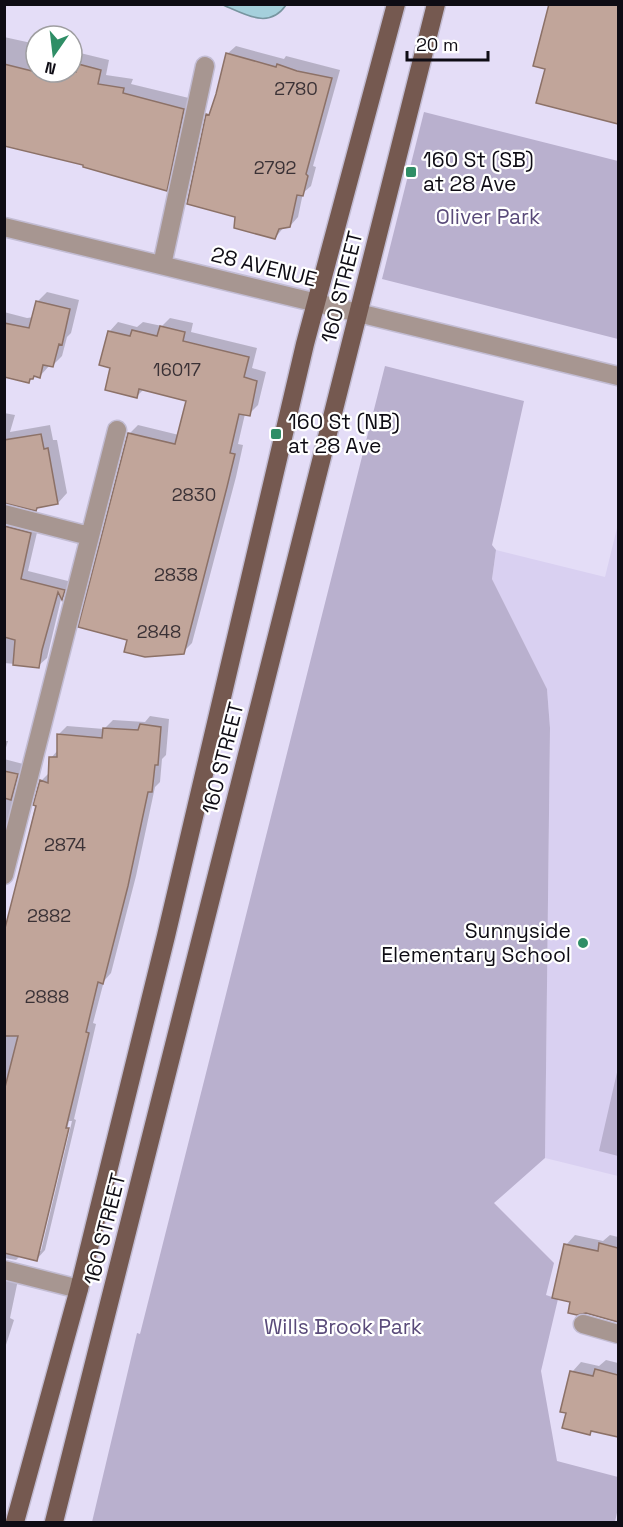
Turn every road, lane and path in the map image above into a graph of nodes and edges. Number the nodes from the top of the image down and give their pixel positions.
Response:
1 (396, 4) edge
2 (436, 4) edge
3 (205, 66) dead end
4 (4, 227) edge
5 (162, 265) junction
6 (316, 302) junction
7 (358, 313) junction
8 (618, 376) edge
9 (117, 430) dead end
10 (4, 514) edge
11 (89, 536) junction
12 (4, 875) edge
13 (4, 1270) edge
14 (80, 1289) junction
15 (583, 1324) dead end
16 (618, 1334) edge
17 (15, 1522) edge
18 (54, 1522) edge

1 - 6 main road, 160 STREET
2 - 7 main road, 160 STREET
3 - 5 street
4 - 5 street, 28 AVENUE
5 - 6 street, 28 AVENUE
6 - 7 street, 28 AVENUE
6 - 14 main road, 160 STREET
7 - 8 street, 28 AVENUE
7 - 18 main road, 160 STREET
9 - 11 street
10 - 11 street
11 - 12 street
13 - 14 street
14 - 17 main road, 160 STREET
15 - 16 street

